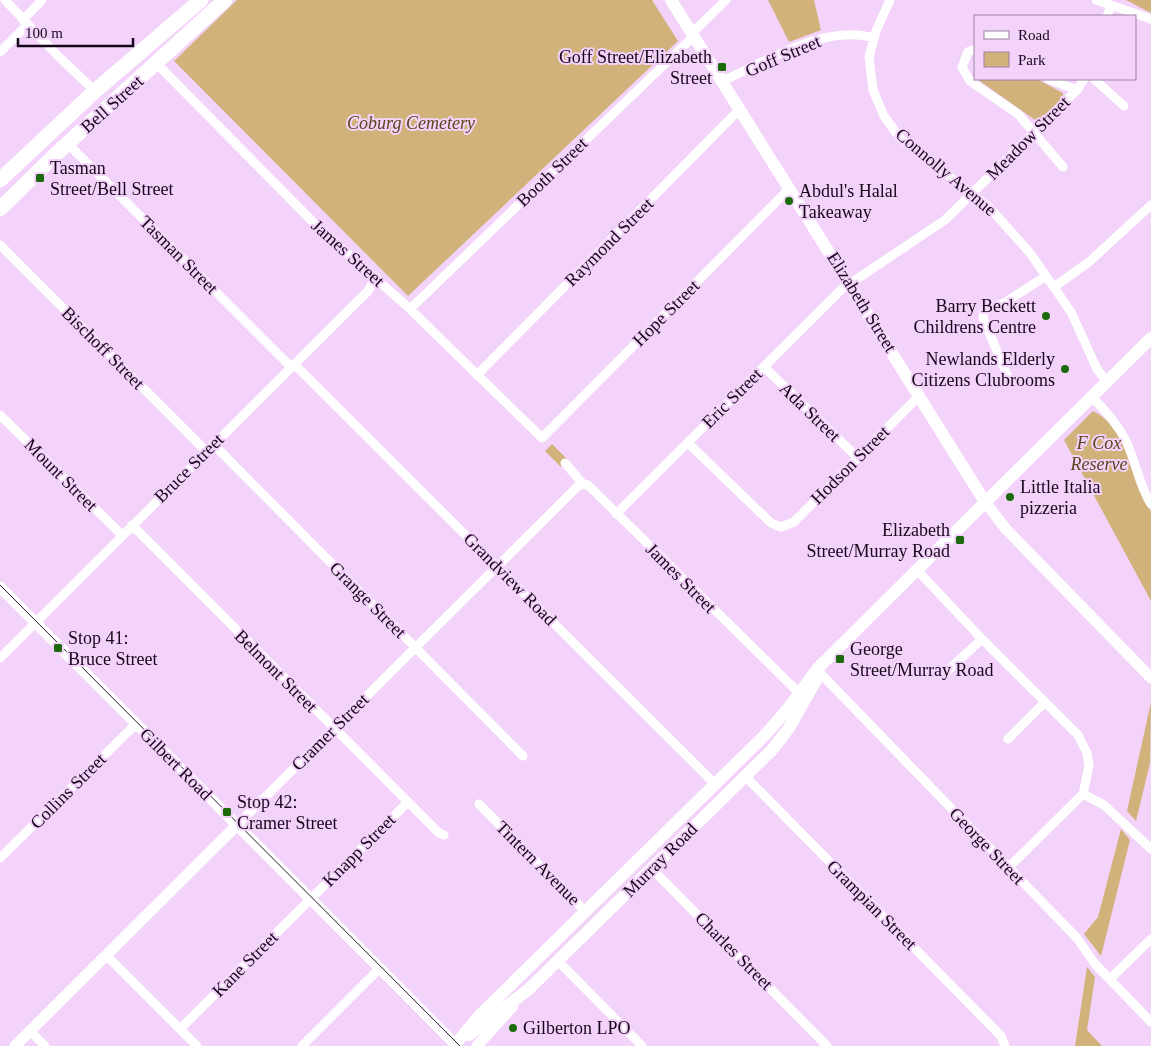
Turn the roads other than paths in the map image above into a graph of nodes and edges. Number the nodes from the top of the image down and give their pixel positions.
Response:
1 (5, 0) edge
2 (42, 0) edge
3 (200, 0) edge
4 (225, 0) edge
5 (671, 0) edge
6 (726, 0) edge
7 (890, 0) edge
8 (1096, 0) edge
9 (1111, 6) junction
10 (1107, 15) edge
11 (1151, 19) edge
12 (25, 22) junction
13 (693, 35) junction
14 (874, 38) junction
15 (974, 49) edge
16 (0, 52) edge
17 (157, 64) junction
18 (115, 74) junction
19 (1051, 80) edge
20 (1083, 80) edge
21 (1095, 80) edge
22 (722, 81) junction
23 (134, 85) junction
24 (1077, 90) junction
25 (95, 91) junction
26 (1124, 106) dead end
27 (740, 109) junction
28 (1034, 132) junction
29 (68, 143) junction
30 (1063, 167) dead end
31 (0, 180) edge
32 (790, 188) junction
33 (973, 193) junction
34 (1151, 205) edge
35 (0, 209) edge
36 (0, 245) edge
37 (1046, 276) junction
38 (376, 278) junction
39 (851, 285) junction
40 (1054, 287) junction
41 (410, 309) junction
42 (1151, 338) edge
43 (293, 366) junction
44 (764, 367) junction
45 (477, 375) junction
46 (1010, 382) dead end
47 (1107, 382) junction
48 (920, 395) junction
49 (1092, 396) junction
50 (0, 415) edge
51 (542, 438) joint
52 (688, 443) junction
53 (209, 448) junction
54 (857, 457) junction
55 (566, 463) dead end
56 (583, 484) junction
57 (985, 502) junction
58 (1151, 504) edge
59 (616, 514) junction
60 (132, 525) junction
61 (122, 535) junction
62 (497, 565) junction
63 (917, 570) junction
64 (0, 588) edge
65 (35, 622) junction
66 (982, 639) junction
67 (416, 648) junction
68 (834, 653) junction
69 (0, 658) edge
70 (820, 673) junction
71 (944, 674) dead end
72 (1151, 678) edge
73 (799, 693) junction
74 (1044, 703) junction
75 (136, 724) junction
76 (334, 728) junction
77 (1008, 739) dead end
78 (524, 756) dead end
79 (735, 765) junction
80 (745, 776) junction
81 (715, 784) junction
82 (1082, 794) junction
83 (726, 795) junction
84 (408, 802) junction
85 (479, 804) dead end
86 (237, 825) junction
87 (444, 835) dead end
88 (1151, 849) edge
89 (640, 857) junction
90 (0, 858) edge
91 (1008, 868) junction
92 (652, 869) junction
93 (310, 899) junction
94 (585, 911) junction
95 (597, 923) junction
96 (1151, 939) edge
97 (547, 949) junction
98 (106, 955) junction
99 (558, 961) junction
100 (380, 968) junction
101 (1110, 979) junction
102 (529, 989) junction
103 (1151, 1022) edge
104 (180, 1029) junction
105 (30, 1031) junction
106 (456, 1045) edge
107 (15, 1046) edge
108 (45, 1046) edge
109 (197, 1046) edge
110 (302, 1046) edge
111 (477, 1046) edge
112 (642, 1046) edge
113 (827, 1046) edge
114 (1005, 1046) edge

1 - 12 street
2 - 12 street
3 - 18 highway, Bell Street
4 - 17 highway, Bell Street
5 - 13 main road, Elizabeth Street
6 - 13 street, Booth Street
7 - 14 street, Connolly Avenue
8 - 9 street
9 - 10 street
9 - 11 street
12 - 16 street
12 - 25 street
13 - 22 main road, Elizabeth Street
13 - 41 street, Booth Street
14 - 22 street, Goff Street
14 - 33 street, Connolly Avenue
15 - 28 street
17 - 23 highway, Bell Street
17 - 38 street, James Street
18 - 23 highway
18 - 25 highway, Bell Street
19 - 24 street
20 - 24 street, Meadow Street
21 - 26 street
22 - 27 main road, Elizabeth Street
23 - 29 highway, Bell Street
24 - 28 street, Meadow Street
25 - 31 highway, Bell Street
27 - 32 main road, Elizabeth Street
27 - 45 street, Raymond Street
28 - 30 street
28 - 33 street, Meadow Street
29 - 35 highway, Bell Street
29 - 43 street, Tasman Street
32 - 39 main road, Elizabeth Street
32 - 51 street, Hope Street
33 - 37 street, Connolly Avenue
33 - 39 street, Meadow Street
34 - 40 street
36 - 53 street, Bischoff Street
37 - 40 street, Connolly Avenue
37 - 46 street
38 - 41 street, James Street
38 - 43 street, Bruce Street
39 - 44 street, Eric Street
39 - 48 main road, Elizabeth Street
40 - 47 street, Connolly Avenue
41 - 45 street, James Street
42 - 47 main road, Murray Road
43 - 53 street, Bruce Street
43 - 62 street, Grandview Road
44 - 52 street, Eric Street
44 - 54 street, Ada Street
45 - 51 street, James Street
47 - 49 main road, Murray Road
48 - 54 street, Hodson Street
48 - 57 main road, Elizabeth Street
49 - 57 main road, Murray Road
49 - 58 street
50 - 61 street, Mount Street
52 - 54 street, Hodson Street
52 - 59 street, Eric Street
53 - 60 street, Bruce Street
53 - 67 street, Grange Street
55 - 56 street, James Street
56 - 59 street, James Street
56 - 62 street, Cramer Street
57 - 63 main road, Murray Road
57 - 72 street, Elizabeth Street
59 - 73 street, James Street
60 - 61 street, Bruce Street
60 - 76 street, Belmont Street
61 - 65 street, Bruce Street
62 - 67 street, Cramer Street
62 - 81 street, Grandview Road
63 - 66 street
63 - 68 main road, Murray Road
64 - 65 street, Gilbert Road
65 - 69 street, Bruce Street
65 - 75 street, Gilbert Road
66 - 71 street
66 - 74 street
67 - 76 street, Cramer Street
67 - 78 street, Grange Street
68 - 70 main road, Murray Road
68 - 73 main road, Murray Road
70 - 80 main road, Murray Road
70 - 91 street, George Street
73 - 79 main road, Murray Road
74 - 77 street
74 - 82 street
75 - 86 street, Gilbert Road
75 - 90 street, Collins Street
76 - 84 street, Belmont Street
76 - 86 street, Cramer Street
79 - 80 main road, Grampian Street
79 - 81 main road, Murray Road
80 - 83 main road, Murray Road
80 - 114 street, Grampian Street
81 - 83 main road, Grandview Road
81 - 89 main road, Murray Road
82 - 88 street
82 - 91 street
83 - 92 main road, Murray Road
84 - 87 street, Belmont Street
84 - 93 street, Knapp Street
85 - 94 street, Tintern Avenue
86 - 93 street, Gilbert Road
86 - 98 street, Cramer Street
89 - 92 main road, Charles Street
89 - 94 main road, Murray Road
91 - 101 street, George Street
92 - 95 main road, Murray Road
92 - 113 street, Charles Street
93 - 100 street, Gilbert Road
93 - 104 street, Kane Street
94 - 95 main road, Tintern Avenue
94 - 97 main road, Murray Road
95 - 99 main road, Murray Road
96 - 101 street
97 - 99 main road
97 - 106 main road, Murray Road
98 - 104 street
98 - 105 street, Cramer Street
99 - 102 main road, Murray Road
99 - 112 street
100 - 106 street, Gilbert Road
100 - 110 street
101 - 103 street, George Street
102 - 106 main road, Murray Road
102 - 111 street
104 - 109 street
105 - 107 street, Cramer Street
105 - 108 street

